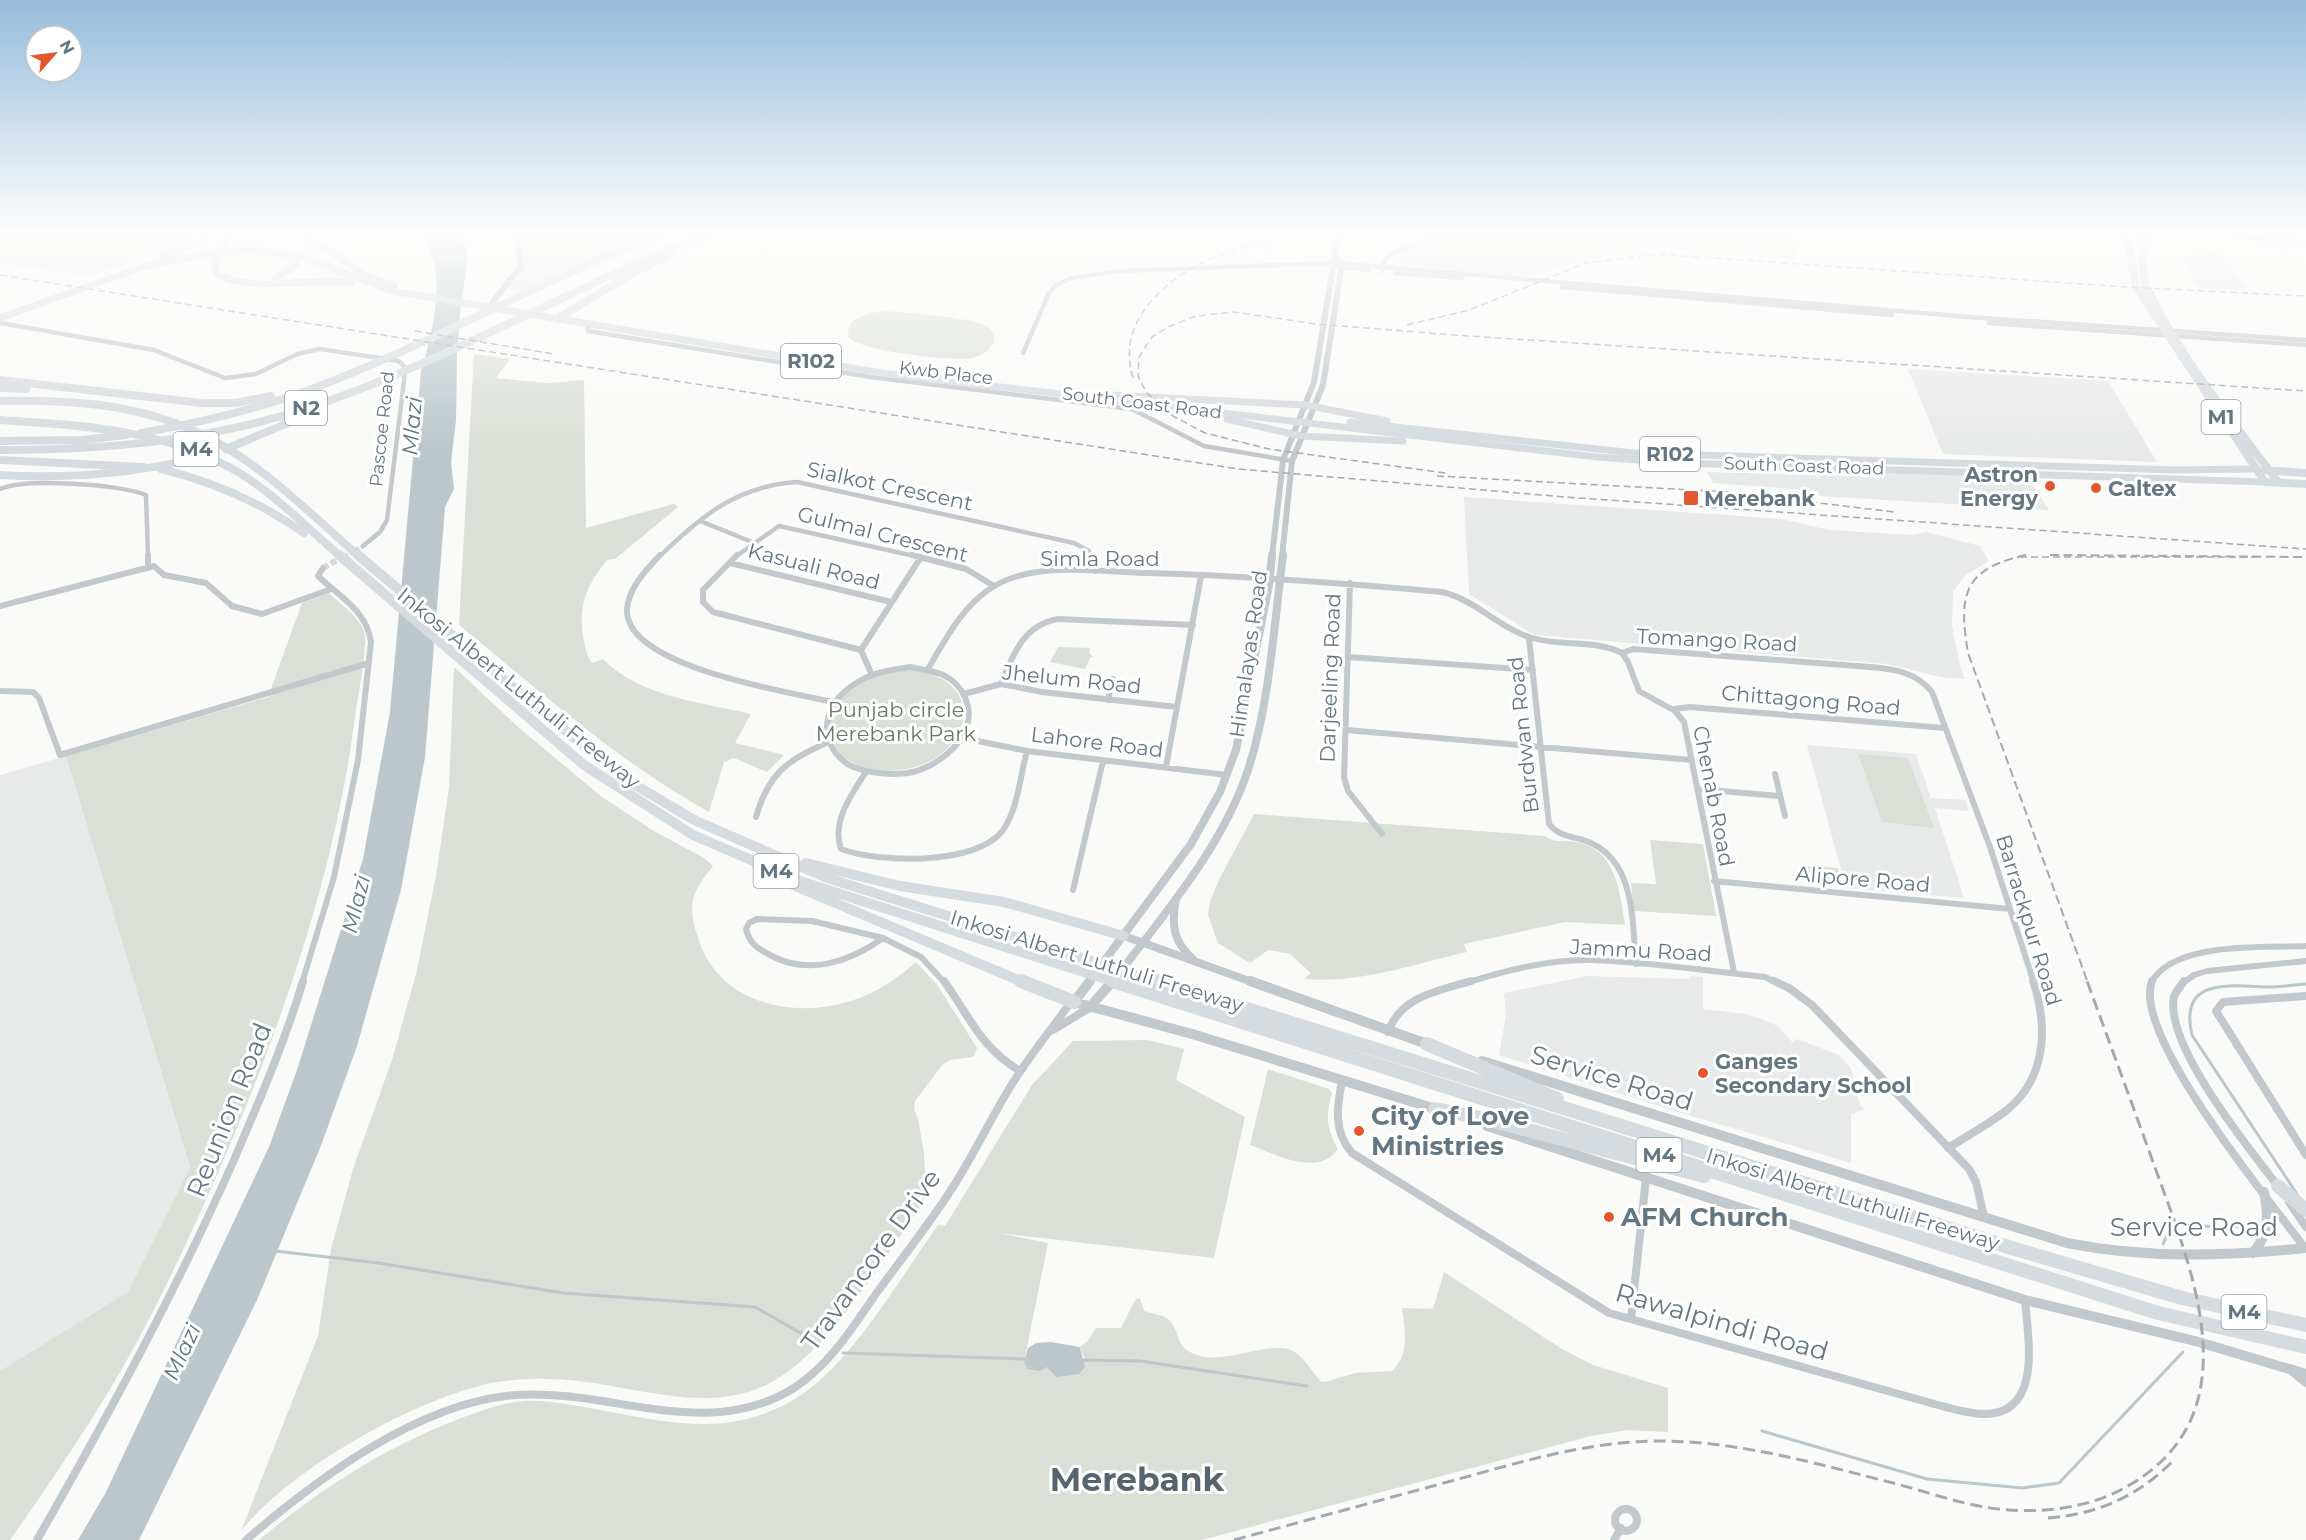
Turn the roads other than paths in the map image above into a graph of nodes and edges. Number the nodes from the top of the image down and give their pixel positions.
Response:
1 (583, 302) edge
2 (29, 303) edge
3 (49, 303) edge
4 (475, 303) edge
5 (492, 303) joint
6 (504, 303) edge
7 (545, 303) edge
8 (582, 303) edge
9 (1044, 303) edge
10 (1327, 303) edge
11 (1336, 303) edge
12 (1773, 303) edge
13 (2150, 303) edge
14 (2155, 303) edge
15 (482, 304) junction
16 (0, 313) edge
17 (560, 317) junction
18 (580, 318) junction
19 (0, 320) edge
20 (588, 327) junction
21 (2171, 335) junction
22 (2259, 337) junction
23 (2306, 340) edge
24 (2263, 343) junction
25 (2306, 345) edge
26 (1023, 353) dead end
27 (356, 371) junction
28 (0, 380) edge
29 (381, 380) junction
30 (0, 386) edge
31 (51, 386) junction
32 (1158, 398) junction
33 (0, 401) edge
34 (1139, 401) junction
35 (127, 407) junction
36 (1170, 407) junction
37 (1308, 408) junction
38 (0, 420) edge
39 (1466, 435) junction
40 (1294, 437) junction
41 (0, 441) edge
42 (1478, 444) junction
43 (1543, 448) junction
44 (0, 450) edge
45 (1699, 454) junction
46 (1845, 459) junction
47 (0, 460) edge
48 (1283, 460) junction
49 (46, 461) junction
50 (1292, 461) junction
51 (1921, 462) junction
52 (1702, 463) junction
53 (1951, 463) junction
54 (0, 464) edge
55 (2000, 464) junction
56 (1848, 468) junction
57 (2256, 469) junction
58 (1926, 470) junction
59 (2197, 470) junction
60 (2269, 470) junction
61 (1955, 471) junction
62 (2076, 471) junction
63 (2004, 472) junction
64 (2306, 473) edge
65 (0, 475) edge
66 (2204, 479) junction
67 (2265, 482) junction
68 (2278, 482) junction
69 (2306, 484) edge
70 (0, 489) edge
71 (700, 521) junction
72 (752, 542) junction
73 (363, 546) tunnel mouth
74 (921, 557) junction
75 (730, 563) junction
76 (148, 568) junction
77 (323, 568) dead end
78 (353, 568) junction
79 (1095, 571) junction
80 (1201, 576) junction
81 (1270, 577) junction
82 (1280, 578) junction
83 (1350, 583) junction
84 (994, 586) junction
85 (330, 589) junction
86 (891, 602) junction
87 (0, 606) edge
88 (1193, 625) junction
89 (1529, 638) junction
90 (861, 650) junction
91 (1622, 653) junction
92 (1348, 657) junction
93 (369, 663) junction
94 (928, 669) junction
95 (1533, 670) junction
96 (871, 673) junction
97 (1914, 676) joint
98 (1113, 678) dead end
99 (1001, 684) junction
100 (0, 691) edge
101 (964, 694) junction
102 (1108, 700) junction
103 (833, 702) junction
104 (1177, 707) junction
105 (1674, 709) junction
106 (1945, 728) junction
107 (1346, 730) junction
108 (963, 738) junction
109 (828, 742) junction
110 (1541, 747) junction
111 (1027, 751) junction
112 (1692, 760) junction
113 (1103, 761) junction
114 (1166, 767) junction
115 (866, 772) junction
116 (1775, 774) dead end
117 (1227, 775) junction
118 (1698, 789) junction
119 (1779, 796) junction
120 (1785, 816) dead end
121 (756, 817) dead end
122 (1382, 834) dead end
123 (724, 850) junction
124 (774, 857) junction
125 (1714, 881) junction
126 (1072, 890) dead end
127 (1177, 895) junction
128 (2010, 909) junction
129 (1124, 936) junction
130 (883, 938) junction
131 (1141, 944) junction
132 (2306, 946) edge
133 (2306, 961) edge
134 (1197, 962) junction
135 (1636, 964) junction
136 (1734, 972) junction
137 (2306, 996) edge
138 (1074, 1002) junction
139 (1089, 1008) junction
140 (1052, 1031) junction
141 (1389, 1032) junction
142 (1427, 1044) junction
143 (1020, 1071) junction
144 (1342, 1080) junction
145 (1435, 1109) junction
146 (1599, 1119) junction
147 (1948, 1148) junction
148 (2306, 1155) edge
149 (1646, 1178) junction
150 (2278, 1186) junction
151 (2264, 1192) junction
152 (1783, 1194) junction
153 (2306, 1210) edge
154 (1984, 1217) junction
155 (2306, 1227) edge
156 (2306, 1248) edge
157 (2253, 1253) junction
158 (2025, 1300) junction
159 (1631, 1319) junction
160 (2306, 1325) edge
161 (2306, 1347) edge
162 (2290, 1369) junction
163 (2306, 1374) edge
164 (2306, 1382) edge
165 (1621, 1528) dead end
166 (37, 1540) edge
167 (246, 1540) edge
168 (1614, 1540) edge

1 - 18 highway
2 - 16 main road, South Coast Road / R102
3 - 19 main road, South Coast Road / R102
4 - 15 main road, South Coast Road / R102
5 - 15 main road, South Coast Road / R102
5 - 17 main road, South Coast Road / R102
6 - 27 highway, N2
7 - 29 highway, N2
8 - 17 highway
9 - 26 street
10 - 37 street, Himalayas Road
11 - 37 street, Himalayas Road
12 - 21 street
13 - 21 highway, M1
14 - 21 highway, M1
15 - 17 main road, South Coast Road / R102
17 - 18 main road, South Coast Road / R102
17 - 20 main road, South Coast Road / R102
18 - 34 main road, South Coast Road / R102
19 - 73 street, Pascoe Road
20 - 34 main road, South Coast Road / R102
20 - 48 street, Kwb Place
21 - 22 street
21 - 24 street
21 - 57 highway, M1
21 - 60 highway, M1
22 - 23 street
22 - 24 street
24 - 25 street
27 - 31 highway
27 - 41 highway, N2
28 - 31 highway
29 - 44 highway, N2
29 - 65 highway
30 - 31 highway
30 - 35 highway
32 - 34 main road, South Coast Road / R102
32 - 37 main road
32 - 39 main road, South Coast Road / R102
33 - 35 highway, Inkosi Albert Luthuli Freeway / M4
34 - 36 main road
35 - 124 highway, Inkosi Albert Luthuli Freeway / M4
36 - 40 main road
36 - 42 main road, South Coast Road / R102
37 - 39 main road
37 - 40 street, Himalayas Road
38 - 78 highway, Inkosi Albert Luthuli Freeway / M4
39 - 43 main road, South Coast Road / R102
40 - 42 main road
40 - 48 street, Himalayas Road
40 - 50 street, Himalayas Road
42 - 43 main road, South Coast Road / R102
43 - 45 main road, South Coast Road / R102
43 - 52 main road, South Coast Road / R102
45 - 46 main road, South Coast Road / R102
45 - 52 main road
46 - 51 main road, South Coast Road / R102
46 - 56 main road
47 - 49 highway
48 - 50 street, Kwb Place
48 - 81 street, Himalayas Road
49 - 54 highway
49 - 78 highway
50 - 82 street, Himalayas Road
51 - 53 main road, South Coast Road / R102
51 - 58 main road
52 - 56 main road, South Coast Road / R102
53 - 55 main road, South Coast Road / R102
53 - 61 main road
55 - 62 main road, South Coast Road / R102
55 - 63 main road
56 - 58 main road, South Coast Road / R102
57 - 59 main road, South Coast Road / R102
57 - 60 highway, South Coast Road / R102
57 - 67 highway, M1
58 - 61 main road, South Coast Road / R102
59 - 62 main road, South Coast Road / R102
59 - 66 main road
60 - 64 highway, South Coast Road / R102
60 - 68 highway, M1
61 - 63 main road, South Coast Road / R102
62 - 63 main road, South Coast Road / R102
62 - 66 main road, South Coast Road / R102
66 - 67 main road, South Coast Road / R102
67 - 68 highway, South Coast Road / R102
68 - 69 highway, South Coast Road / R102
70 - 76 street
71 - 72 street
71 - 79 street, Sialkot Crescent
71 - 103 street, Sialkot Crescent
72 - 74 street, Gulmal Crescent
72 - 75 street, Gulmal Crescent
74 - 84 street, Gulmal Crescent
74 - 86 street
75 - 86 street, Kasuali Road
75 - 90 street, Gulmal Crescent
76 - 85 street
76 - 87 street
77 - 85 street
78 - 123 highway, Inkosi Albert Luthuli Freeway / M4
79 - 80 street, Simla Road
79 - 84 street, Simla Road
80 - 81 street, Simla Road
80 - 88 street
81 - 82 street, Simla Road
81 - 117 street, Himalayas Road
82 - 83 street, Tomango Road
82 - 127 street, Himalayas Road
83 - 89 street, Tomango Road
83 - 92 street, Darjeeling Road
84 - 94 street, Simla Road
85 - 93 street
86 - 90 street
88 - 99 street
88 - 104 street
89 - 91 street, Tomango Road
89 - 95 street, Burdwan Road
90 - 96 street
91 - 97 street, Tomango Road
91 - 105 street, Chenab Road
92 - 95 street
92 - 107 street, Darjeeling Road
93 - 100 street
93 - 166 street, Reunion Road
94 - 96 street
94 - 101 street
95 - 110 street, Burdwan Road
96 - 103 street
97 - 106 street, Barrackpur Road
98 - 102 street
99 - 101 street, Jhelum Road
99 - 102 street, Jhelum Road
101 - 108 street
102 - 104 street, Jhelum Road
103 - 109 street
104 - 114 street
105 - 106 street, Chittagong Road
105 - 112 street, Chenab Road
106 - 128 street, Barrackpur Road
107 - 110 street
107 - 122 street, Darjeeling Road
108 - 111 street, Lahore Road
108 - 115 street
109 - 115 street
109 - 121 street
110 - 112 street
110 - 135 street, Burdwan Road
111 - 113 street, Lahore Road
111 - 115 street
112 - 118 street, Chenab Road
113 - 114 street, Lahore Road
113 - 126 street
114 - 117 street, Lahore Road
116 - 119 street
117 - 129 street, Himalayas Road
118 - 119 street
118 - 125 street, Chenab Road
119 - 120 street
123 - 138 highway
123 - 152 highway, Inkosi Albert Luthuli Freeway / M4
124 - 129 highway
124 - 146 highway, Inkosi Albert Luthuli Freeway / M4
125 - 128 street, Alipore Road
125 - 136 street, Chenab Road
127 - 131 street, Himalayas Road
127 - 134 street
128 - 147 street, Barrackpur Road
129 - 131 street, Service Road
129 - 138 street, Himalayas Road
130 - 130 street
130 - 143 street
131 - 134 street, Service Road
131 - 139 street, Himalayas Road
132 - 151 street
133 - 150 street
134 - 141 street, Service Road
135 - 136 street, Jammu Road
135 - 141 street, Jammu Road
136 - 147 street, Jammu Road
137 - 148 street
138 - 139 street
138 - 140 street, Himalayas Road
139 - 140 street, Himalayas Road
139 - 144 street
140 - 143 street, Himalayas Road
141 - 142 street, Service Road
142 - 146 highway
142 - 154 street, Service Road
143 - 167 street, Travancore Drive
144 - 145 street
144 - 159 street, Rawalpindi Road
145 - 149 street
145 - 152 highway
146 - 160 highway, Inkosi Albert Luthuli Freeway / M4
147 - 154 street, Jammu Road
149 - 158 street
149 - 159 street
150 - 153 highway
150 - 155 street
151 - 156 street
151 - 157 street
152 - 161 highway, Inkosi Albert Luthuli Freeway / M4
154 - 157 street, Service Road
156 - 157 street, Service Road
158 - 159 street, Rawalpindi Road
158 - 162 street
162 - 163 street
162 - 164 street
165 - 168 street

